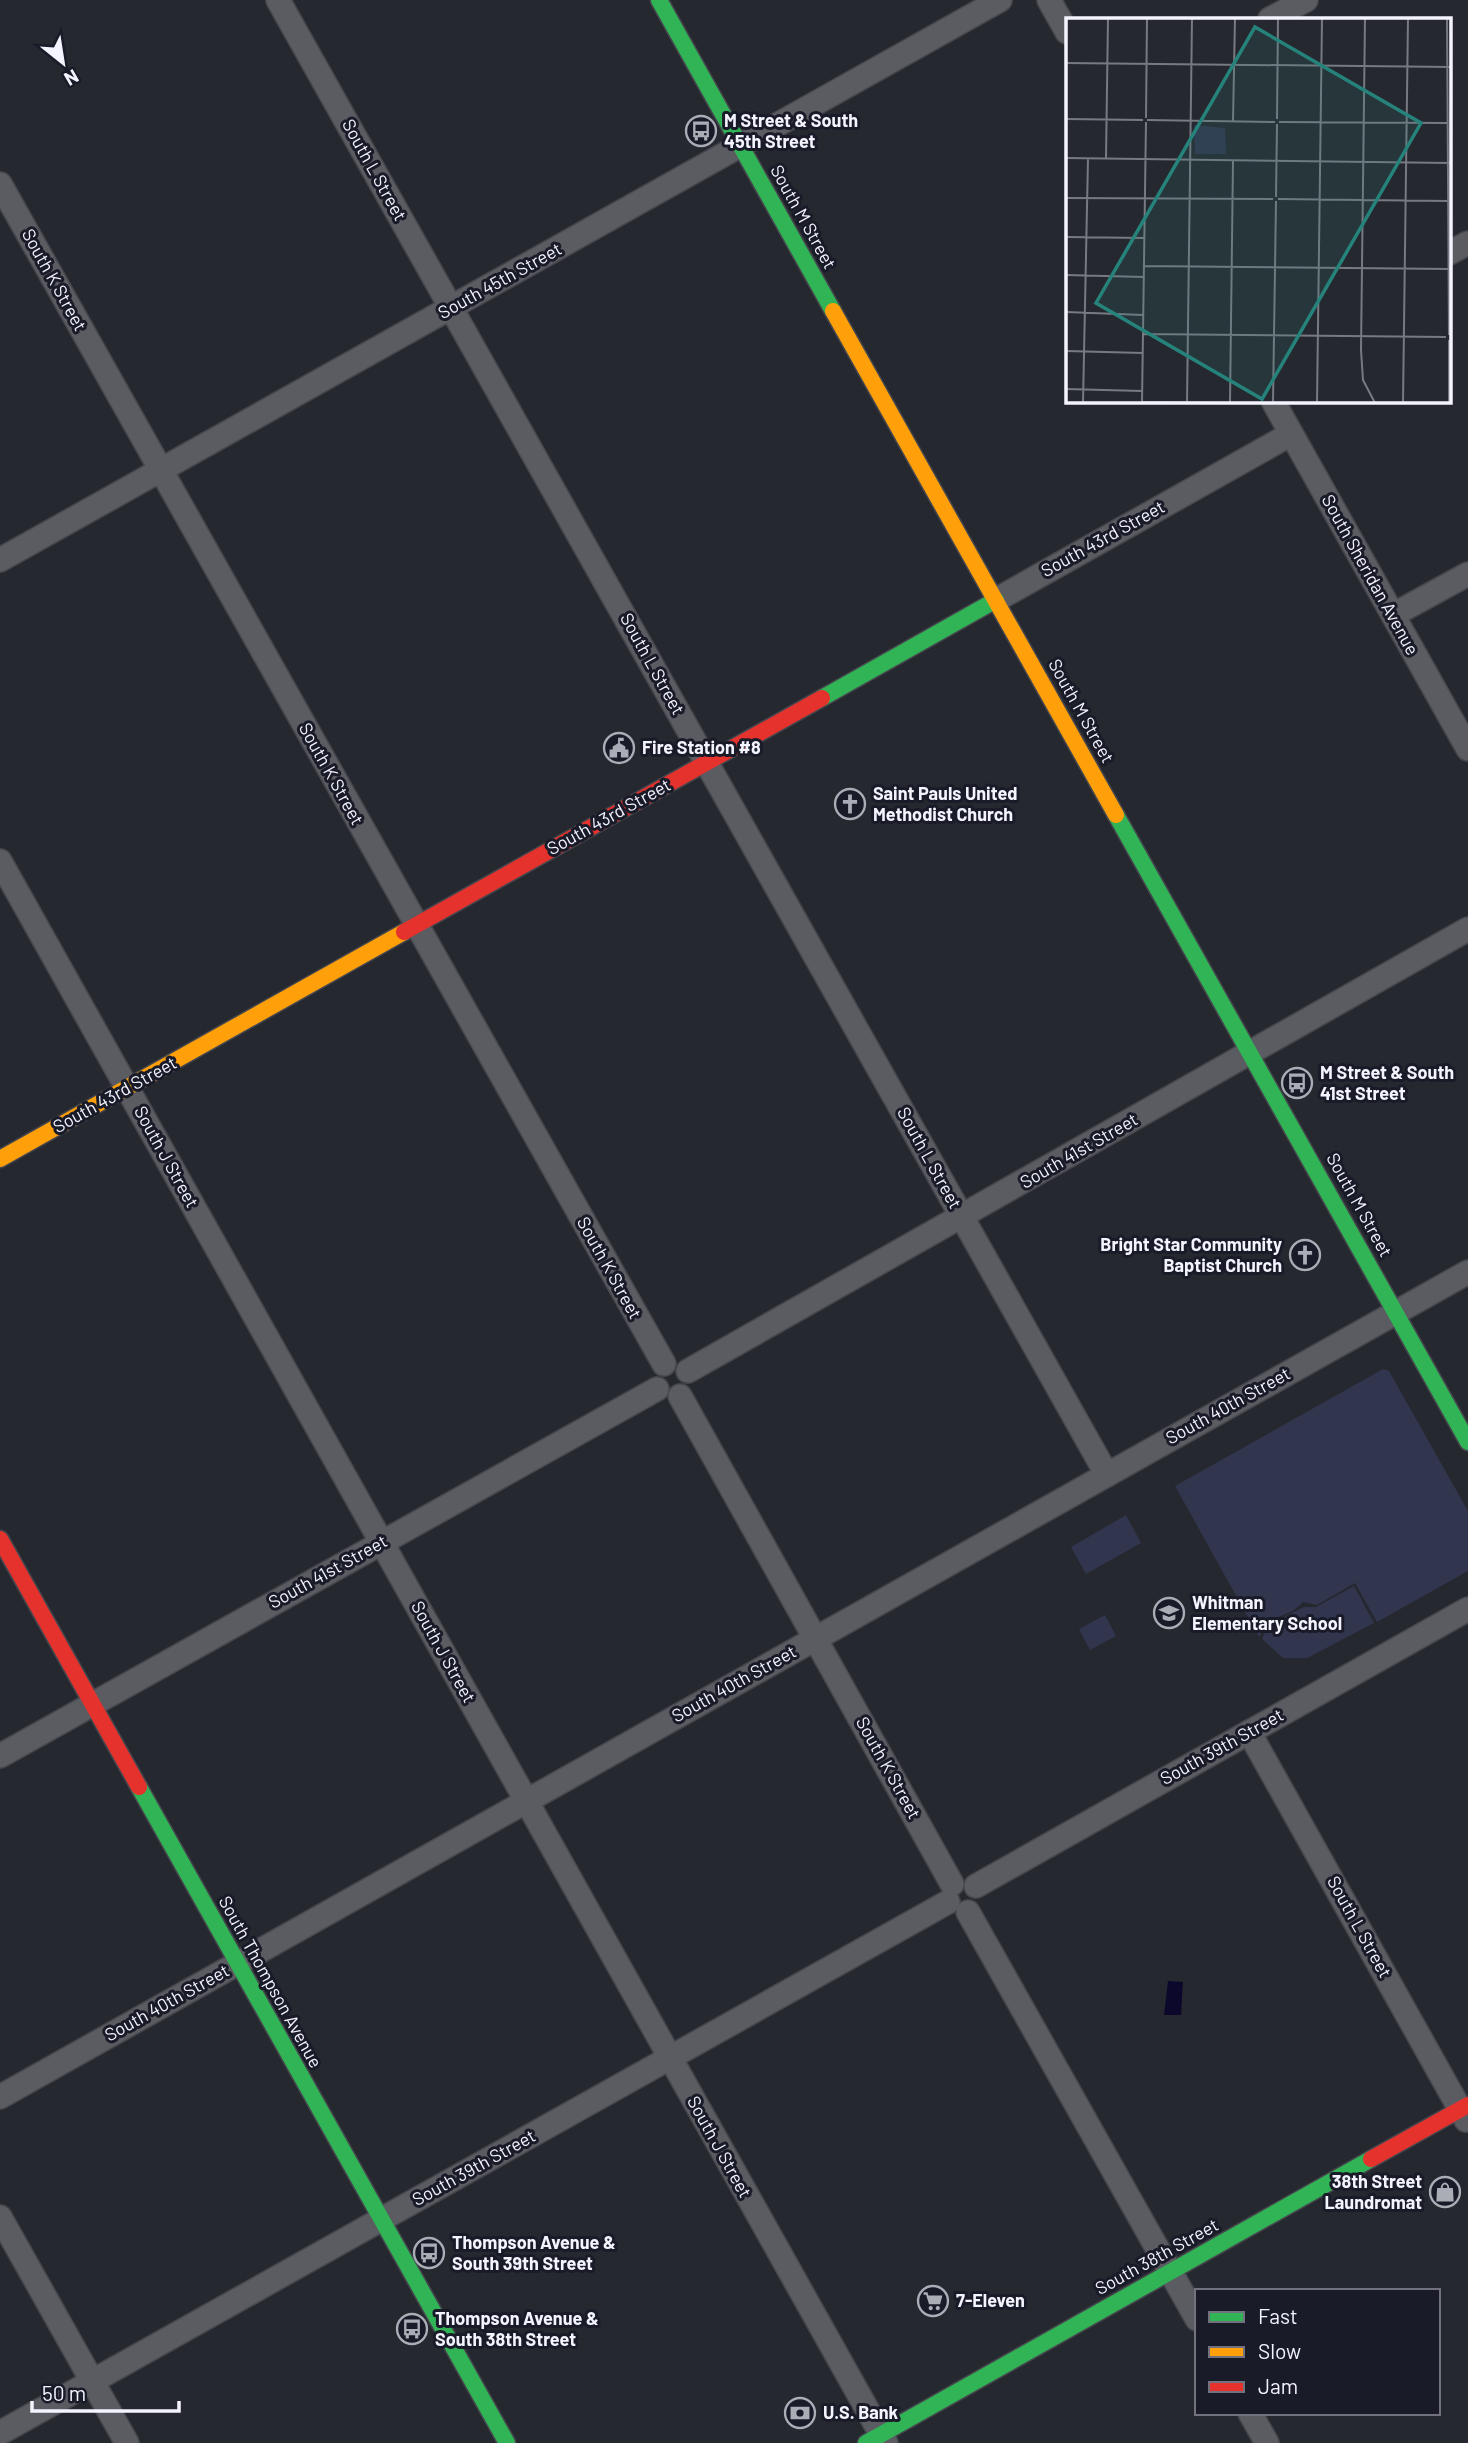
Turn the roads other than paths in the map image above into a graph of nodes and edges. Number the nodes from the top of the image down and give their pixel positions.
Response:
1 (278, 0) edge
2 (659, 0) edge
3 (1000, 0) edge
4 (1049, 0) edge
5 (1306, 0) edge
6 (1272, 18) edge
7 (1066, 30) edge
8 (741, 146) junction
9 (0, 184) edge
10 (1468, 243) edge
11 (1450, 252) edge
12 (452, 308) junction
13 (1274, 402) edge
14 (1292, 434) junction
15 (160, 470) junction
16 (0, 560) edge
17 (1468, 574) edge
18 (996, 600) junction
19 (1393, 615) junction
20 (1468, 749) edge
21 (707, 762) junction
22 (0, 861) edge
23 (416, 925) junction
24 (1468, 929) edge
25 (1251, 1053) junction
26 (127, 1088) junction
27 (0, 1159) edge
28 (962, 1217) junction
29 (1468, 1272) edge
30 (1397, 1311) junction
31 (664, 1364) junction
32 (688, 1371) junction
33 (657, 1389) junction
34 (680, 1396) junction
35 (1468, 1442) edge
36 (1107, 1475) junction
37 (0, 1539) edge
38 (382, 1542) junction
39 (1468, 1609) edge
40 (816, 1638) junction
41 (93, 1704) junction
42 (1249, 1732) junction
43 (0, 1756) edge
44 (526, 1801) junction
45 (956, 1899) junction
46 (237, 1964) junction
47 (669, 2059) junction
48 (0, 2097) edge
49 (1465, 2112) edge
50 (0, 2217) edge
51 (382, 2219) junction
52 (1170, 2272) junction
53 (1195, 2316) edge
54 (92, 2381) junction
55 (1251, 2415) edge
56 (0, 2433) edge
57 (877, 2440) edge
58 (127, 2443) edge
59 (507, 2443) edge
60 (1267, 2443) edge

1 - 12 street, South L Street
2 - 8 street, South M Street
3 - 8 street, South 45th Street
4 - 7 street
5 - 6 street
8 - 12 street, South 45th Street
8 - 18 street, South M Street
9 - 15 street, South K Street
10 - 11 street
12 - 15 street, South 45th Street
12 - 21 street, South L Street
13 - 14 street, South Sheridan Avenue
14 - 18 street, South 43rd Street
14 - 19 street, South Sheridan Avenue
15 - 16 street, South 45th Street
15 - 23 street, South K Street
17 - 19 street
18 - 21 street, South 43rd Street
18 - 25 street, South M Street
19 - 20 street, South Sheridan Avenue
21 - 23 street, South 43rd Street
21 - 28 street, South L Street
22 - 26 street, South J Street
23 - 26 street, South 43rd Street
23 - 31 street, South K Street
24 - 25 street, South 41st Street
25 - 28 street, South 41st Street
25 - 30 street, South M Street
26 - 27 street, South 43rd Street
26 - 38 street, South J Street
28 - 32 street, South 41st Street
28 - 36 street, South L Street
29 - 30 street, South 40th Street
30 - 35 street, South M Street
30 - 36 street, South 40th Street
31 - 32 street
31 - 33 street
32 - 34 street
33 - 34 street
33 - 38 street, South 41st Street
34 - 40 street, South K Street
36 - 40 street, South 40th Street
37 - 41 street, South Thompson Avenue
38 - 41 street, South 41st Street
38 - 44 street, South J Street
39 - 42 street, South 39th Street
40 - 44 street, South 40th Street
40 - 45 street, South K Street
41 - 43 street, South 41st Street
41 - 46 street, South Thompson Avenue
42 - 45 street, South 39th Street
42 - 49 street, South L Street
44 - 46 street, South 40th Street
44 - 47 street, South J Street
45 - 47 street, South 39th Street
45 - 52 street, South K Street
46 - 48 street, South 40th Street
46 - 51 street, South Thompson Avenue
47 - 51 street, South 39th Street
47 - 57 street, South J Street
49 - 52 street, South 38th Street
50 - 54 street
51 - 54 street, South 39th Street
51 - 59 street, South Thompson Avenue
52 - 53 street, South K Street
52 - 57 street, South 38th Street
54 - 56 street, South 39th Street
54 - 58 street
55 - 60 street

